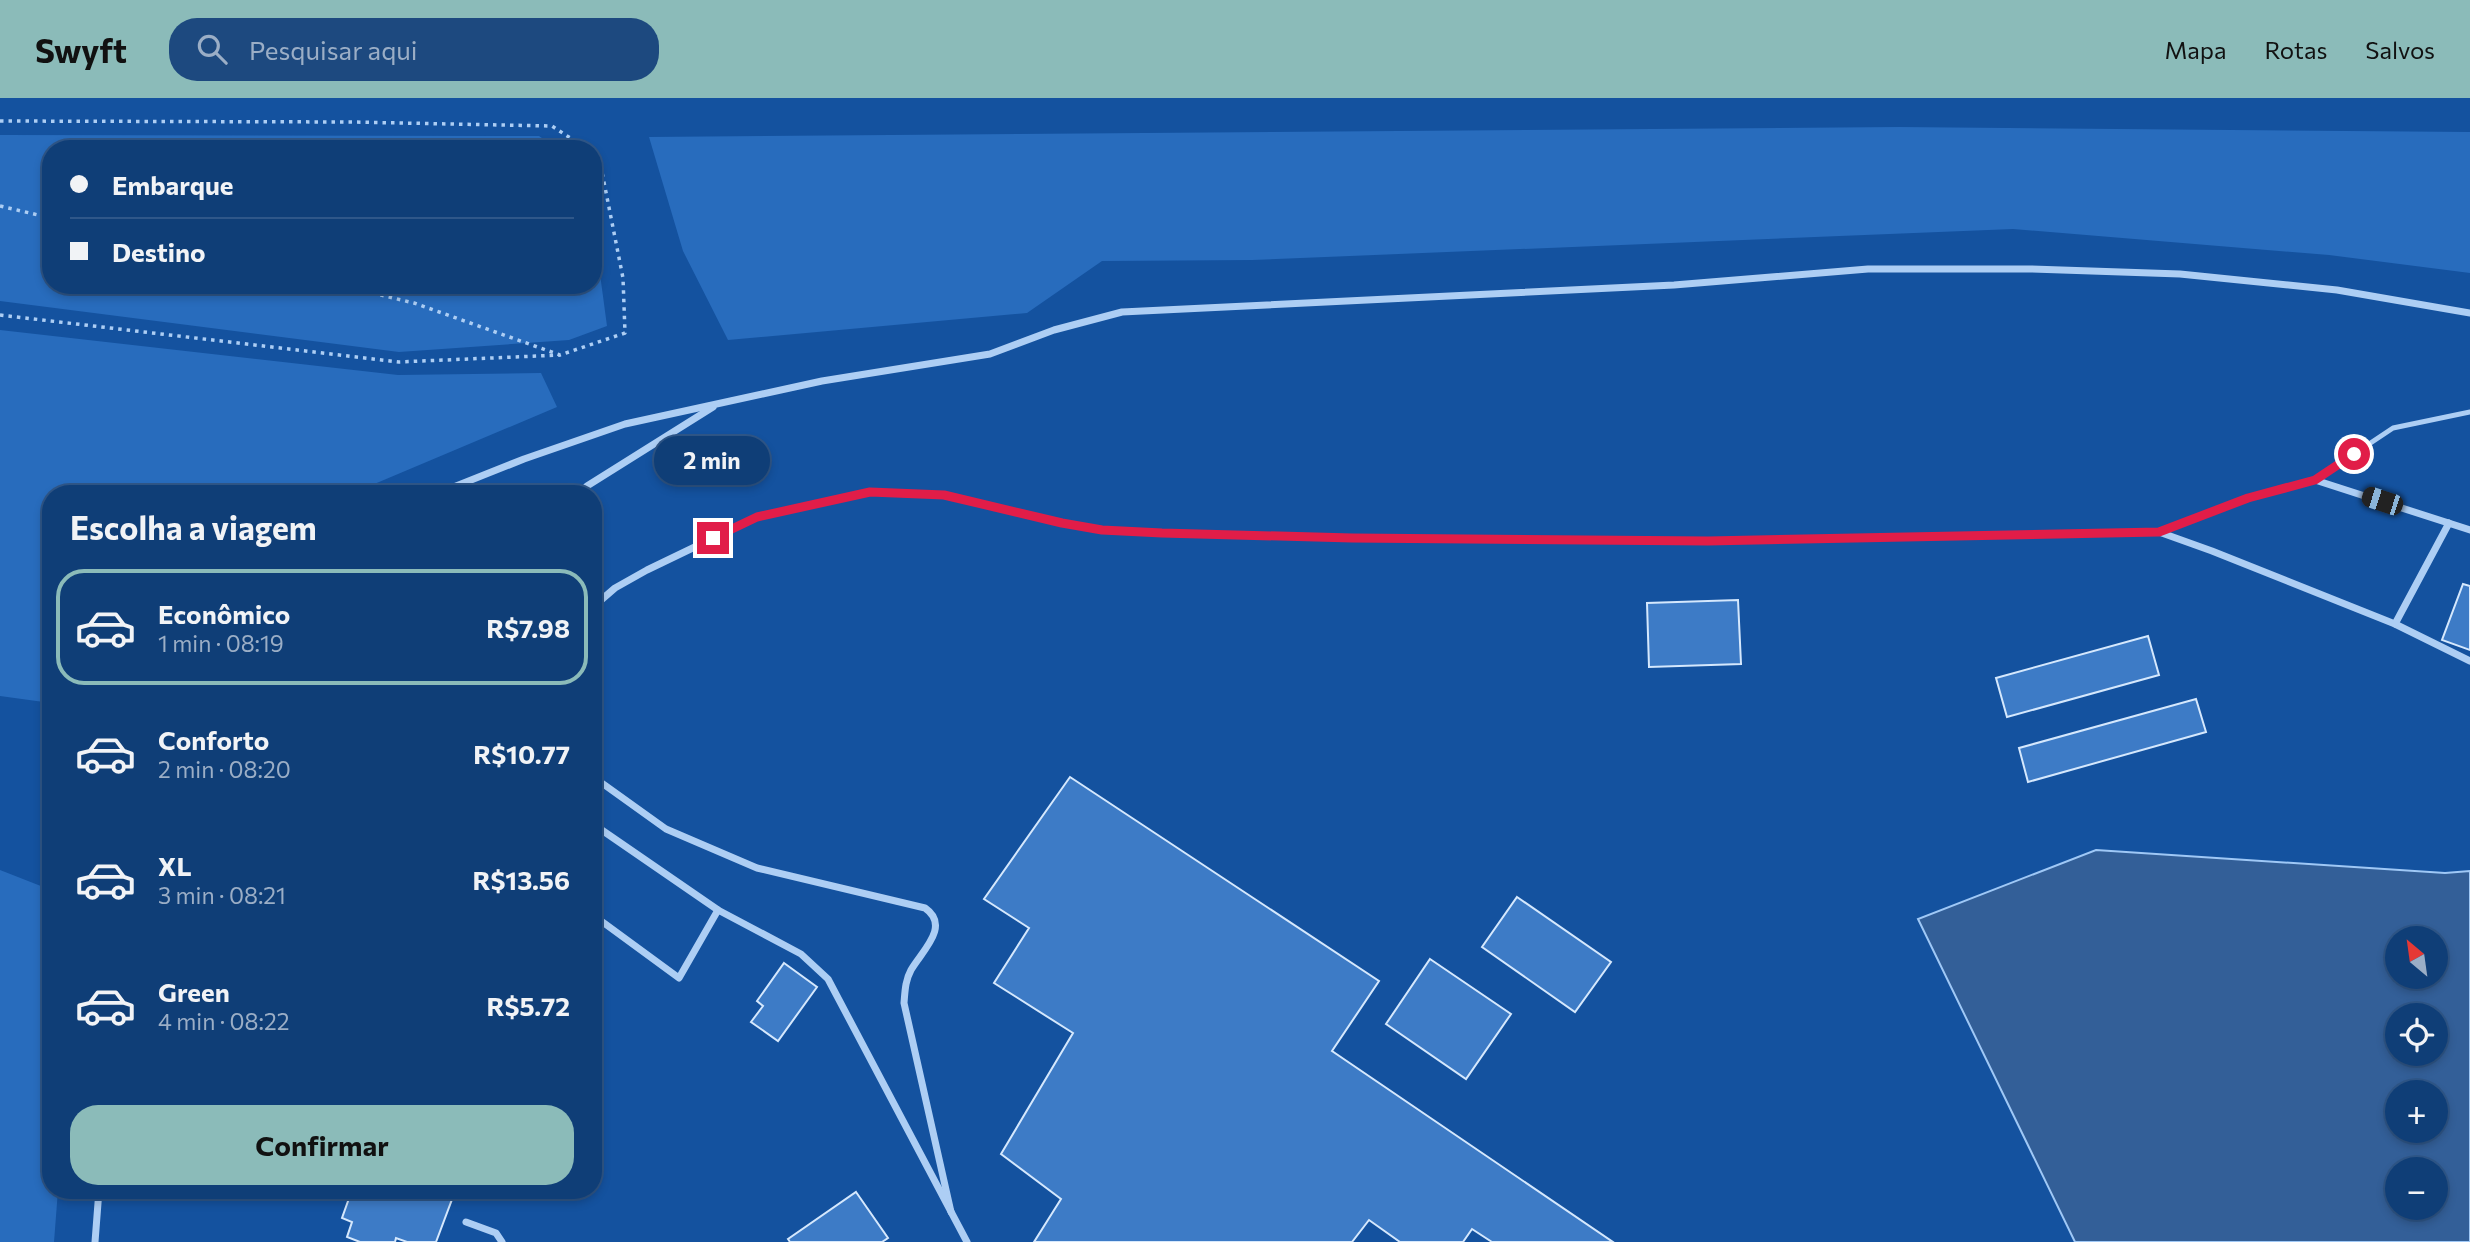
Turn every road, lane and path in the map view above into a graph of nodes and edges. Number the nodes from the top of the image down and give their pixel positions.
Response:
1 (0, 121) edge
2 (573, 140) edge
3 (602, 172) edge
4 (0, 206) edge
5 (42, 216) edge
6 (376, 294) edge
7 (2470, 313) edge
8 (0, 315) edge
9 (560, 355) junction
10 (719, 403) junction
11 (2470, 412) edge
12 (2315, 480) junction
13 (459, 485) edge
14 (589, 485) edge
15 (2449, 523) junction
16 (2470, 530) edge
17 (2159, 532) junction
18 (602, 599) edge
19 (2395, 624) junction
20 (2470, 661) edge
21 (602, 783) edge
22 (602, 830) edge
23 (718, 910) junction
24 (602, 922) edge
25 (98, 1199) edge
26 (951, 1212) junction
27 (466, 1222) dead end
28 (94, 1242) edge
29 (502, 1242) edge
30 (967, 1242) edge

1 - 2 path
3 - 9 path
4 - 5 path
6 - 9 path
7 - 10 street
8 - 9 path
10 - 13 street
10 - 14 street
11 - 12 lane
12 - 15 street
12 - 17 street
15 - 16 street
15 - 19 street
17 - 18 street
17 - 19 street
19 - 20 street
21 - 26 street
22 - 23 street
23 - 24 street
23 - 26 street
25 - 28 street
26 - 30 street
27 - 29 street

